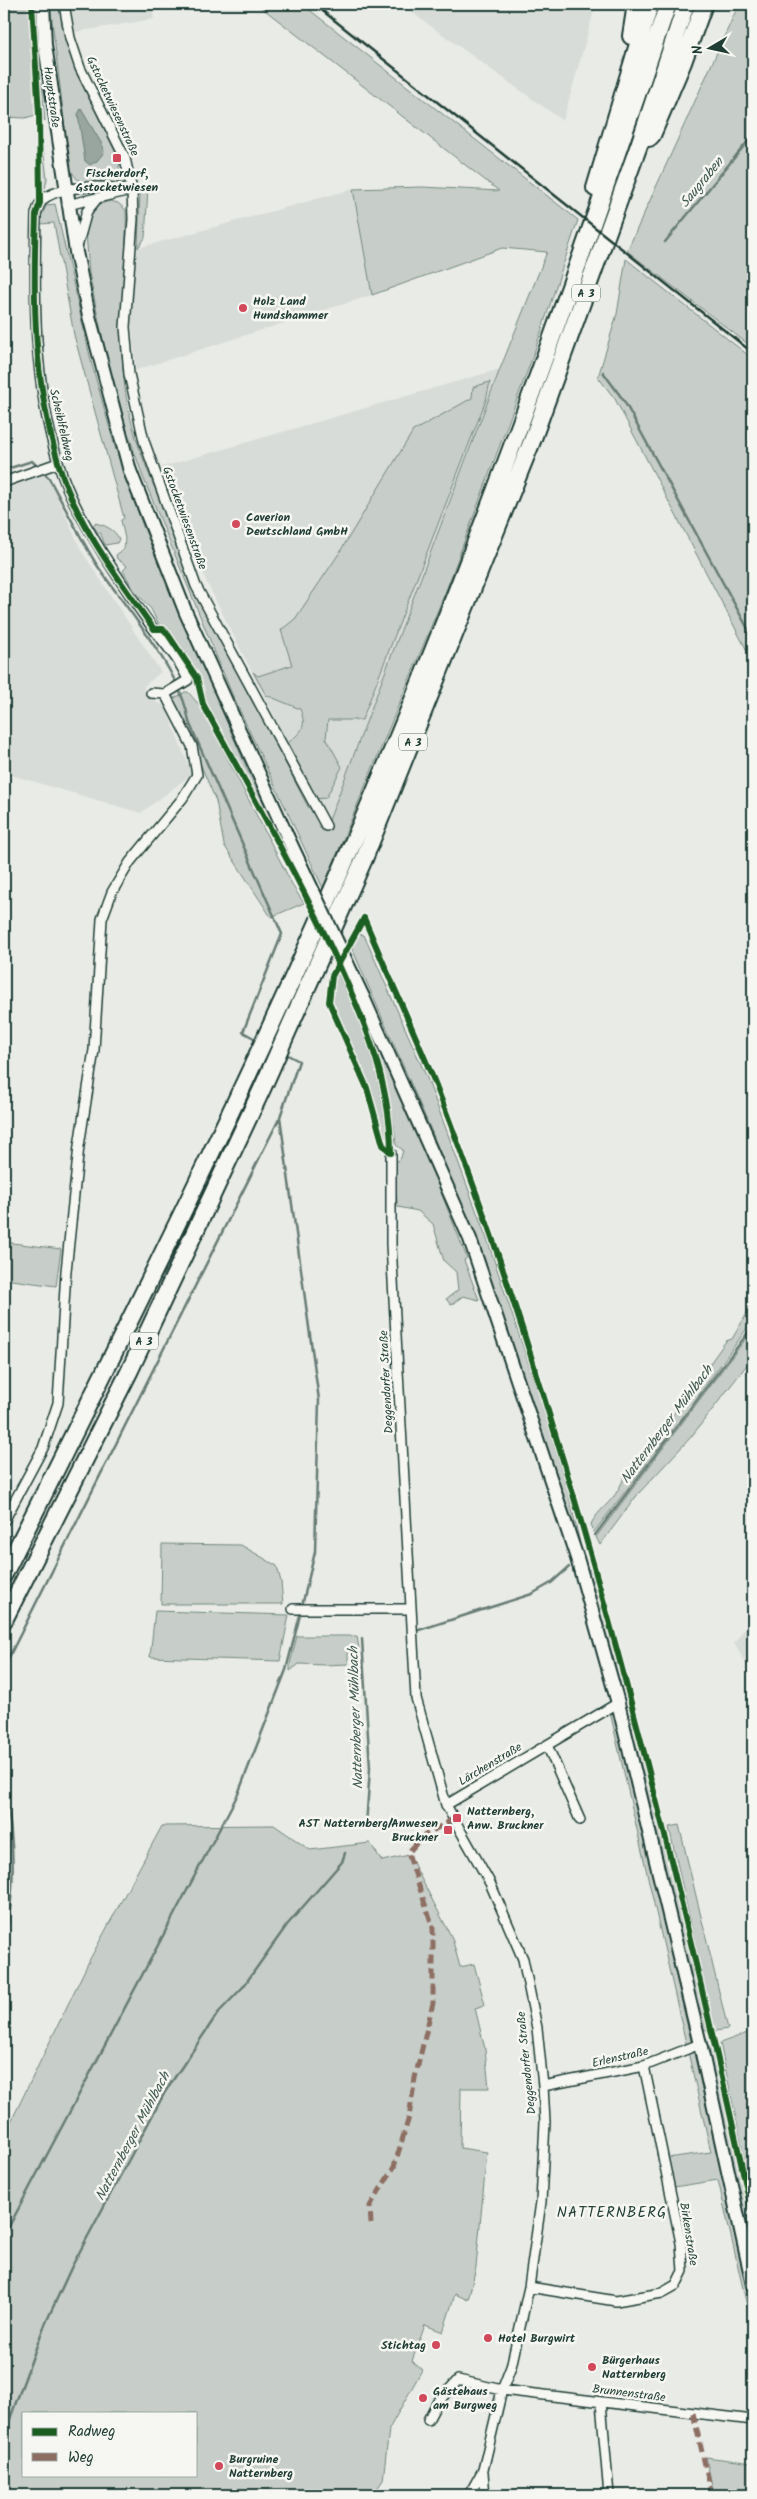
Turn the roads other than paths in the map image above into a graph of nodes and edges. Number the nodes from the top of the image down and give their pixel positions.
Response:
1 (43, 4) edge
2 (64, 4) edge
3 (636, 4) edge
4 (650, 4) edge
5 (668, 4) edge
6 (686, 4) edge
7 (704, 4) edge
8 (713, 4) edge
9 (694, 34) junction
10 (628, 70) junction
11 (639, 145) junction
12 (132, 190) junction
13 (65, 191) junction
14 (96, 200) junction
15 (67, 205) junction
16 (76, 252) junction
17 (573, 280) junction
18 (58, 463) junction
19 (4, 482) edge
20 (151, 693) dead end
21 (165, 694) junction
22 (326, 826) dead end
23 (391, 1153) dead end
24 (4, 1521) edge
25 (4, 1574) edge
26 (298, 1609) dead end
27 (410, 1609) junction
28 (4, 1620) edge
29 (618, 1704) junction
30 (547, 1745) junction
31 (446, 1806) junction
32 (580, 1820) dead end
33 (700, 2044) junction
34 (644, 2066) junction
35 (543, 2086) junction
36 (753, 2284) edge
37 (529, 2287) junction
38 (502, 2390) junction
39 (601, 2402) junction
40 (428, 2420) dead end
41 (753, 2420) edge
42 (483, 2470) junction
43 (469, 2495) edge
44 (484, 2495) edge
45 (609, 2495) edge

1 - 13 main road, Hauptstraße
2 - 12 street, Gstocketwiesenstraße
3 - 10 highway, A 3
4 - 10 highway, A 3
5 - 17 highway, A 3
6 - 11 highway, A 3
7 - 9 highway, A 3
8 - 9 highway
9 - 11 highway, A 3
10 - 17 highway, A 3
11 - 28 highway, A 3
12 - 13 street
12 - 14 street
12 - 22 street, Gstocketwiesenstraße
13 - 15 main road, Hauptstraße
13 - 18 street, Scheiblfeldweg
14 - 15 street
14 - 16 street
15 - 16 main road, Hauptstraße
16 - 29 main road, Hauptstraße, bridge
17 - 25 highway, A 3
18 - 19 street, Scheiblfeldweg
18 - 21 street, Scheiblfeldweg
20 - 21 street
21 - 24 street
23 - 27 street, Deggendorfer Straße
26 - 27 street
27 - 31 street, Deggendorfer Straße
29 - 30 street, Lärchenstraße
29 - 33 main road, Hauptstraße
30 - 31 street, Lärchenstraße
30 - 32 street
31 - 35 street, Deggendorfer Straße
33 - 34 street, Erlenstraße
33 - 36 main road, Hauptstraße
34 - 35 street, Erlenstraße
34 - 37 street, Birkenstraße
35 - 37 street, Deggendorfer Straße
37 - 38 street, Deggendorfer Straße
38 - 39 street, Brunnenstraße
38 - 40 street, Brunnenstraße
38 - 42 street, Deggendorfer Straße
39 - 41 street, Brunnenstraße
39 - 45 street
42 - 43 street, Deggendorfer Straße
42 - 44 street, Deggendorfer Straße

